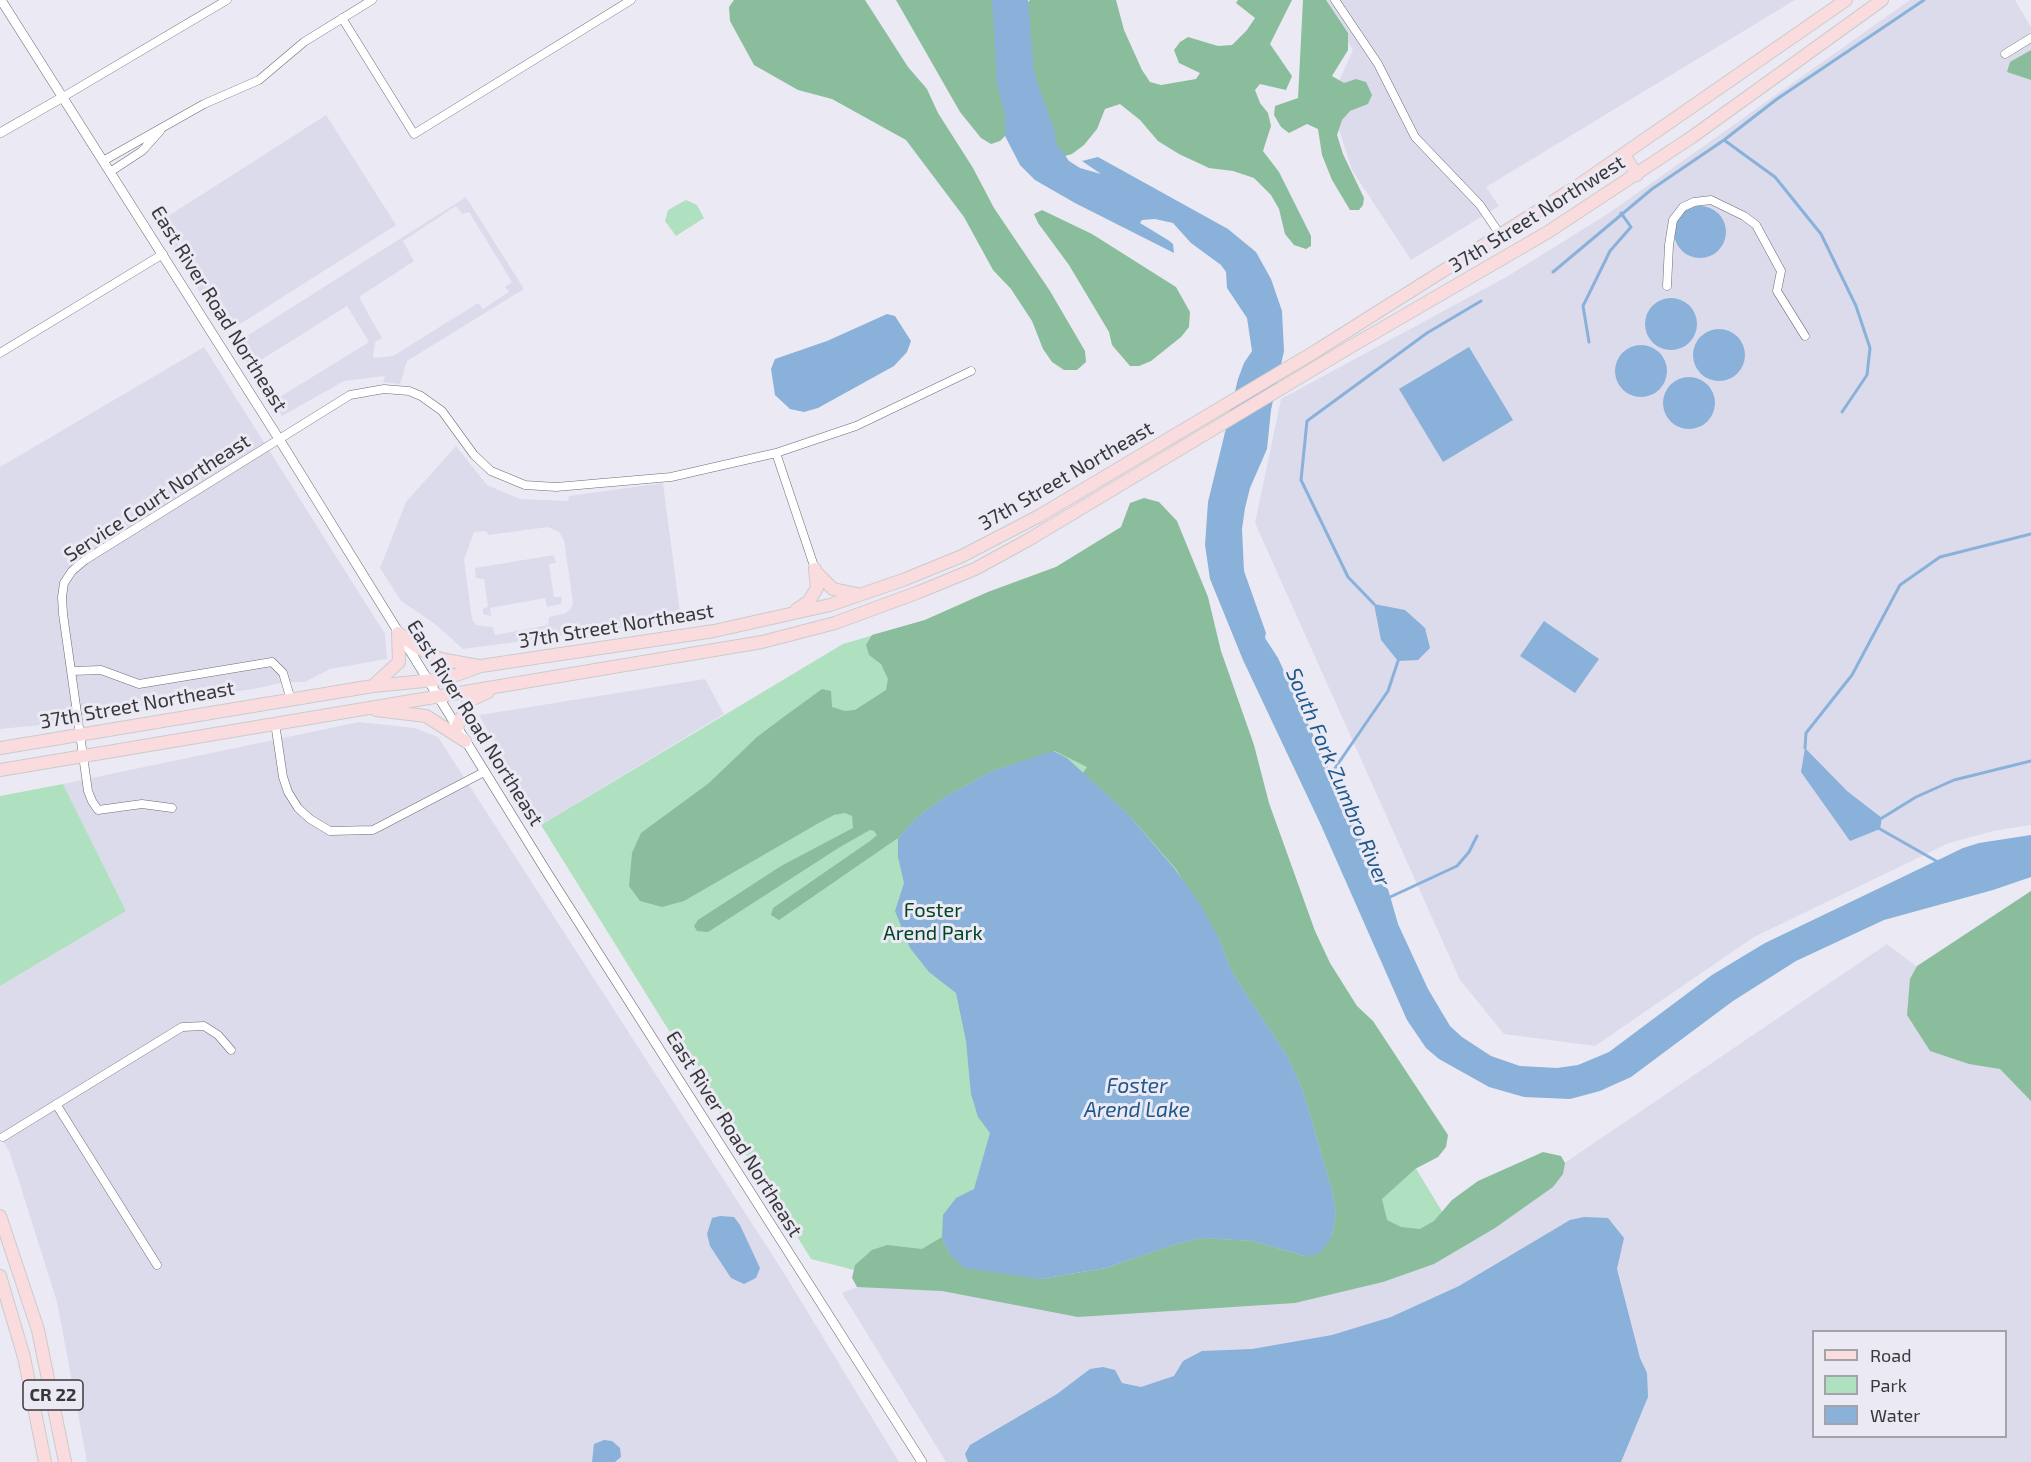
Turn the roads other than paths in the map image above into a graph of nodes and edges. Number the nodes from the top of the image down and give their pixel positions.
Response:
1 (1, 0) edge
2 (227, 0) edge
3 (372, 0) edge
4 (631, 0) edge
5 (1335, 0) edge
6 (1846, 0) edge
7 (1882, 0) edge
8 (342, 18) junction
9 (2031, 38) edge
10 (2005, 54) dead end
11 (63, 97) junction
12 (161, 129) junction
13 (0, 133) edge
14 (1624, 155) junction
15 (103, 160) junction
16 (110, 172) junction
17 (1637, 175) junction
18 (1501, 236) junction
19 (163, 254) junction
20 (1667, 286) dead end
21 (1805, 336) dead end
22 (0, 353) edge
23 (971, 370) dead end
24 (1200, 422) joint
25 (279, 439) junction
26 (1198, 439) joint
27 (776, 453) junction
28 (815, 569) junction
29 (861, 594) junction
30 (761, 621) junction
31 (398, 633) junction
32 (480, 666) junction
33 (72, 671) junction
34 (428, 681) junction
35 (502, 685) junction
36 (373, 686) junction
37 (438, 696) junction
38 (291, 700) junction
39 (369, 708) junction
40 (275, 723) junction
41 (457, 727) junction
42 (81, 734) junction
43 (465, 741) junction
44 (2, 748) edge
45 (83, 756) junction
46 (0, 771) edge
47 (484, 772) junction
48 (172, 808) dead end
49 (231, 1050) dead end
50 (56, 1104) junction
51 (3, 1137) dead end
52 (0, 1216) edge
53 (157, 1265) dead end
54 (0, 1276) edge
55 (45, 1462) edge
56 (65, 1462) edge
57 (922, 1462) edge

1 - 11 street, East River Road Northeast
2 - 11 street
3 - 8 street
4 - 8 street
5 - 18 street
6 - 14 main road, 37th Street Northwest
7 - 17 main road, 37th Street Northwest
8 - 12 street
9 - 10 street
11 - 13 street
11 - 15 street, East River Road Northeast
12 - 15 street
12 - 16 street
14 - 17 main road
14 - 18 main road, 37th Street Northwest
15 - 16 street, East River Road Northeast
16 - 19 street, East River Road Northeast
17 - 26 main road, 37th Street Northwest
18 - 24 main road, 37th Street Northwest
19 - 22 street
19 - 25 street, East River Road Northeast
20 - 21 street
23 - 27 street, Service Court Northeast
24 - 29 main road, 37th Street Northeast
25 - 27 street, Service Court Northeast
25 - 31 street, East River Road Northeast
25 - 33 street, Service Court Northeast
26 - 35 main road, 37th Street Northeast
27 - 28 street
28 - 29 main road
28 - 30 main road
29 - 30 main road, 37th Street Northeast
30 - 32 main road, 37th Street Northeast
31 - 32 main road
31 - 34 street, East River Road Northeast
31 - 36 main road
32 - 34 main road, 37th Street Northeast
33 - 38 street
33 - 42 street, Service Court Northeast
34 - 36 main road, 37th Street Northeast
34 - 37 street, East River Road Northeast
35 - 37 main road, 37th Street Northeast
35 - 41 main road
36 - 38 main road, 37th Street Northeast
37 - 39 main road, 37th Street Northeast
37 - 41 street, East River Road Northeast
38 - 42 main road, 37th Street Northeast
39 - 40 main road, 37th Street Northeast
39 - 43 main road
40 - 45 main road, 37th Street Northeast
40 - 47 street
41 - 43 street, East River Road Northeast
42 - 44 main road, 37th Street Northeast
42 - 45 street, Service Court Northeast
43 - 47 street, East River Road Northeast
45 - 46 main road, 37th Street Northeast
45 - 48 street, Service Court Northeast
47 - 57 street, East River Road Northeast
49 - 50 street
50 - 51 street
50 - 53 street
52 - 56 main road, CR 22
54 - 55 main road, CR 22

